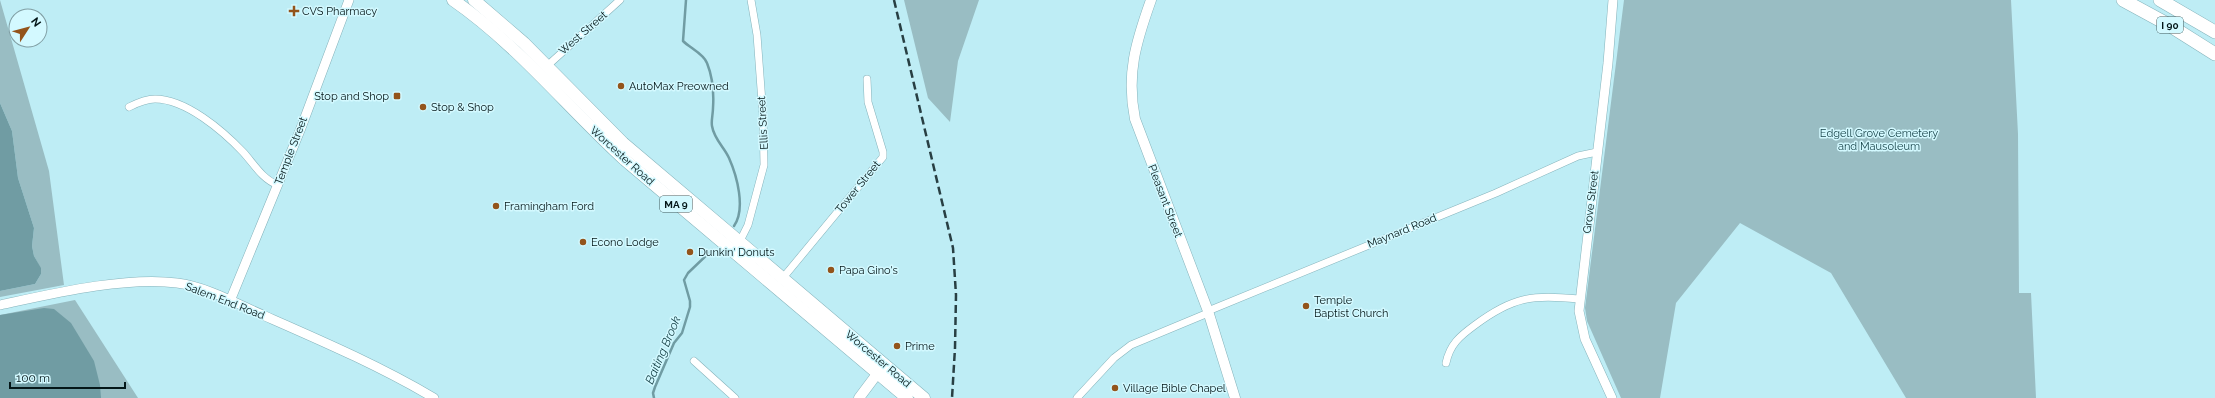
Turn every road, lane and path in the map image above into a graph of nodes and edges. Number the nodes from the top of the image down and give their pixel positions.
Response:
1 (349, 0) edge
2 (453, 0) edge
3 (620, 0) edge
4 (751, 0) edge
5 (1613, 0) edge
6 (2123, 0) edge
7 (2160, 0) edge
8 (477, 1) edge
9 (1148, 1) edge
10 (2215, 32) edge
11 (2215, 54) edge
12 (547, 66) junction
13 (867, 79) dead end
14 (129, 107) dead end
15 (1597, 152) junction
16 (278, 185) junction
17 (739, 243) junction
18 (782, 279) junction
19 (1579, 299) junction
20 (230, 301) junction
21 (0, 305) edge
22 (1208, 312) junction
23 (694, 361) dead end
24 (1446, 363) dead end
25 (878, 374) junction
26 (433, 398) edge
27 (735, 398) edge
28 (859, 398) edge
29 (907, 398) edge
30 (924, 398) edge
31 (1077, 398) edge
32 (1236, 398) edge
33 (1612, 398) edge

1 - 16 street, Temple Street
2 - 25 highway, Worcester Road / MA 9
3 - 12 street, West Street
4 - 17 street, Ellis Street
5 - 15 street, Grove Street
6 - 11 highway, I 90
7 - 10 highway, I 90
8 - 12 highway, Worcester Road / MA 9
9 - 22 main road, Pleasant Street
12 - 17 highway, Worcester Road / MA 9
13 - 18 street, Tower Street
14 - 16 street
15 - 19 street, Grove Street
15 - 22 street, Maynard Road
16 - 20 street, Temple Street
17 - 18 highway, Worcester Road / MA 9
18 - 30 highway, Worcester Road / MA 9
19 - 24 street
19 - 33 street, Grove Street
20 - 21 street, Salem End Road
20 - 26 street, Salem End Road
22 - 31 street, Maynard Road
22 - 32 main road, Pleasant Street
23 - 27 street
25 - 28 main road
25 - 29 highway, Worcester Road / MA 9

